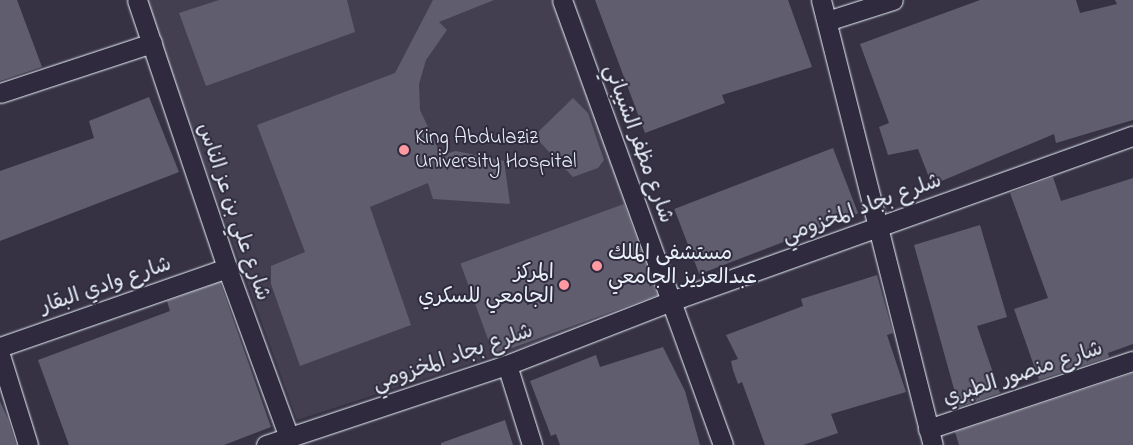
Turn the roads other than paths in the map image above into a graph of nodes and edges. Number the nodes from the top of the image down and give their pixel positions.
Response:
1 (137, 0) edge
2 (562, 0) edge
3 (821, 0) edge
4 (893, 0) edge
5 (827, 21) junction
6 (152, 43) junction
7 (0, 93) edge
8 (1133, 136) edge
9 (880, 227) junction
10 (227, 268) junction
11 (671, 301) junction
12 (0, 347) edge
13 (0, 355) edge
14 (1133, 361) edge
15 (507, 364) junction
16 (289, 437) junction
17 (930, 437) edge
18 (28, 445) edge
19 (266, 445) edge
20 (532, 445) edge
21 (724, 445) edge

1 - 6 street, شارع علي بن عز الناس
2 - 11 street, شارع مظفر الشيباني
3 - 5 street
4 - 5 street
5 - 9 street
6 - 7 street
6 - 10 street, شارع علي بن عز الناس
8 - 9 street, شلرع بجاد المخزومي
9 - 11 street, شلرع بجاد المخزومي
9 - 17 street
10 - 12 street, شارع وادي البقار
10 - 16 street, شارع علي بن عز الناس
11 - 15 street, شلرع بجاد المخزومي
11 - 21 street, شارع مظفر الشيباني
13 - 18 street
14 - 17 street, شارع منصور الطبري
15 - 16 street, شلرع بجاد المخزومي
15 - 20 street
16 - 19 street, شلرع بجاد المخزومي

